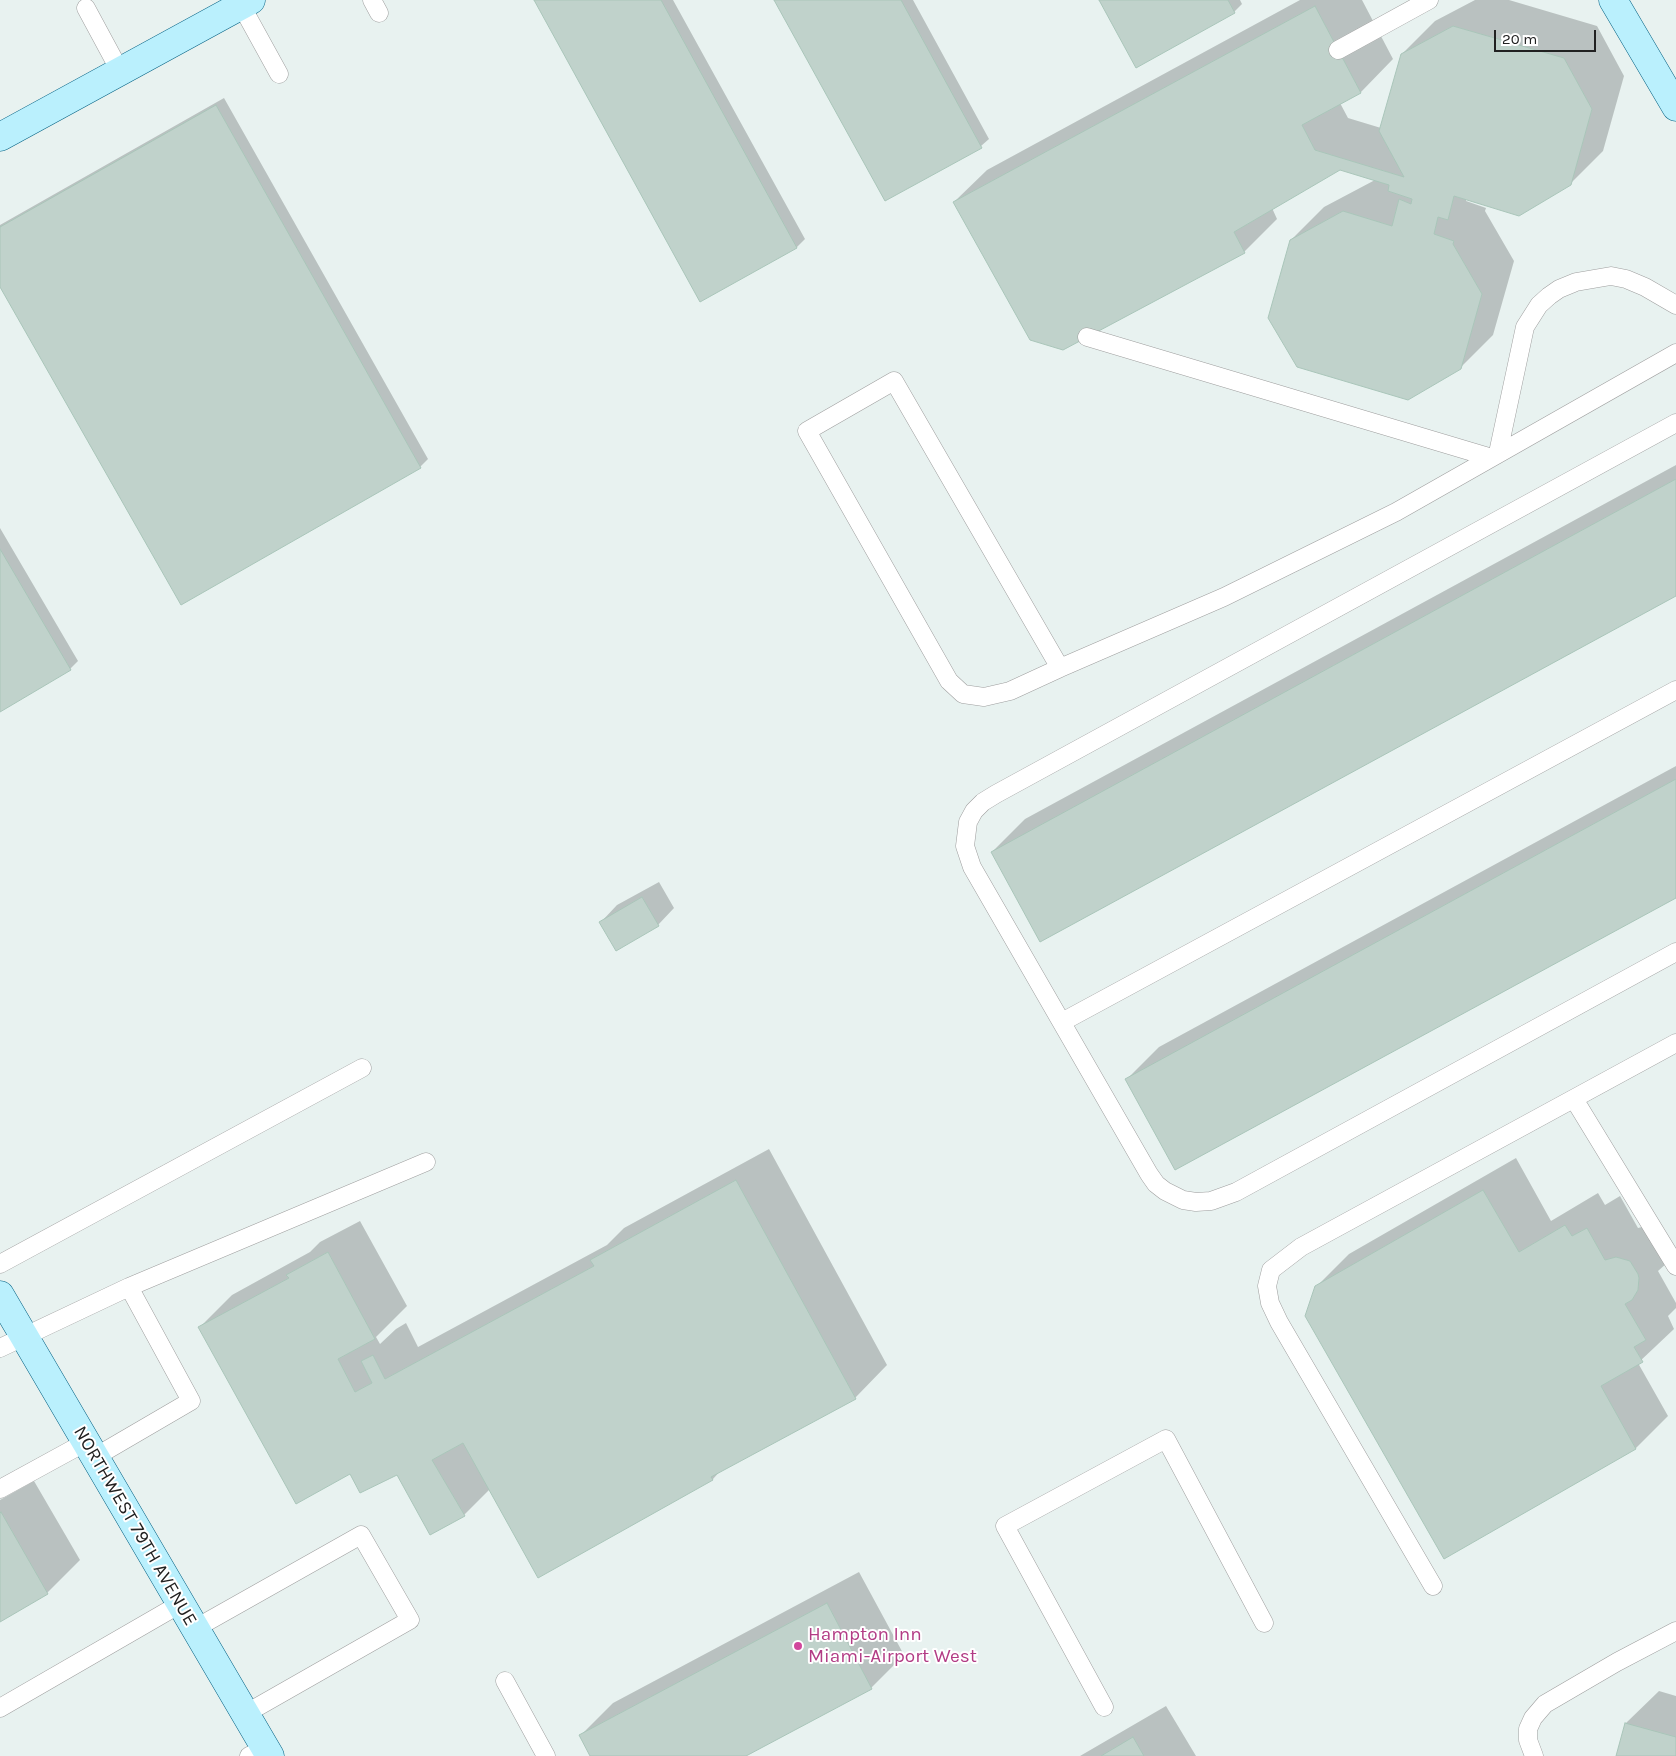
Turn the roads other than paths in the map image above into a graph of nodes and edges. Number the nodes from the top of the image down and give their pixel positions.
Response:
1 (1429, 0) edge
2 (1613, 0) edge
3 (246, 3) edge
4 (86, 8) dead end
5 (1338, 50) dead end
6 (120, 71) junction
7 (279, 74) dead end
8 (1676, 107) edge
9 (0, 137) edge
10 (1676, 305) edge
11 (1087, 337) dead end
12 (1676, 353) edge
13 (1676, 423) edge
14 (1494, 455) junction
15 (1060, 668) junction
16 (1676, 690) edge
17 (1676, 952) edge
18 (1062, 1022) junction
19 (1676, 1043) edge
20 (362, 1068) dead end
21 (1574, 1099) junction
22 (426, 1162) dead end
23 (0, 1264) edge
24 (1676, 1266) edge
25 (129, 1286) junction
26 (0, 1295) edge
27 (12, 1342) edge
28 (90, 1450) junction
29 (0, 1488) edge
30 (1433, 1586) dead end
31 (180, 1604) junction
32 (1264, 1623) dead end
33 (196, 1628) junction
34 (1676, 1631) edge
35 (505, 1681) dead end
36 (1104, 1707) dead end
37 (0, 1708) edge
38 (245, 1714) junction
39 (261, 1753) edge
40 (546, 1756) edge
41 (1534, 1756) edge

1 - 5 lane
2 - 8 main road
3 - 6 main road
3 - 7 lane
4 - 6 lane
6 - 9 main road
10 - 14 lane
11 - 14 lane
12 - 14 lane
13 - 18 lane
14 - 15 lane
15 - 15 lane
16 - 18 lane
17 - 18 lane
19 - 21 lane
20 - 23 lane
21 - 24 lane
21 - 30 lane
22 - 25 lane
25 - 27 lane
25 - 28 lane
26 - 27 main road, NORTHWEST 79TH AVENUE
27 - 28 main road, NORTHWEST 79TH AVENUE
28 - 29 lane
28 - 31 main road, NORTHWEST 79TH AVENUE
31 - 33 main road, NORTHWEST 79TH AVENUE
31 - 37 lane
32 - 36 lane
33 - 38 main road, NORTHWEST 79TH AVENUE
33 - 38 lane
34 - 41 lane
35 - 40 lane
38 - 39 main road, NORTHWEST 79TH AVENUE

